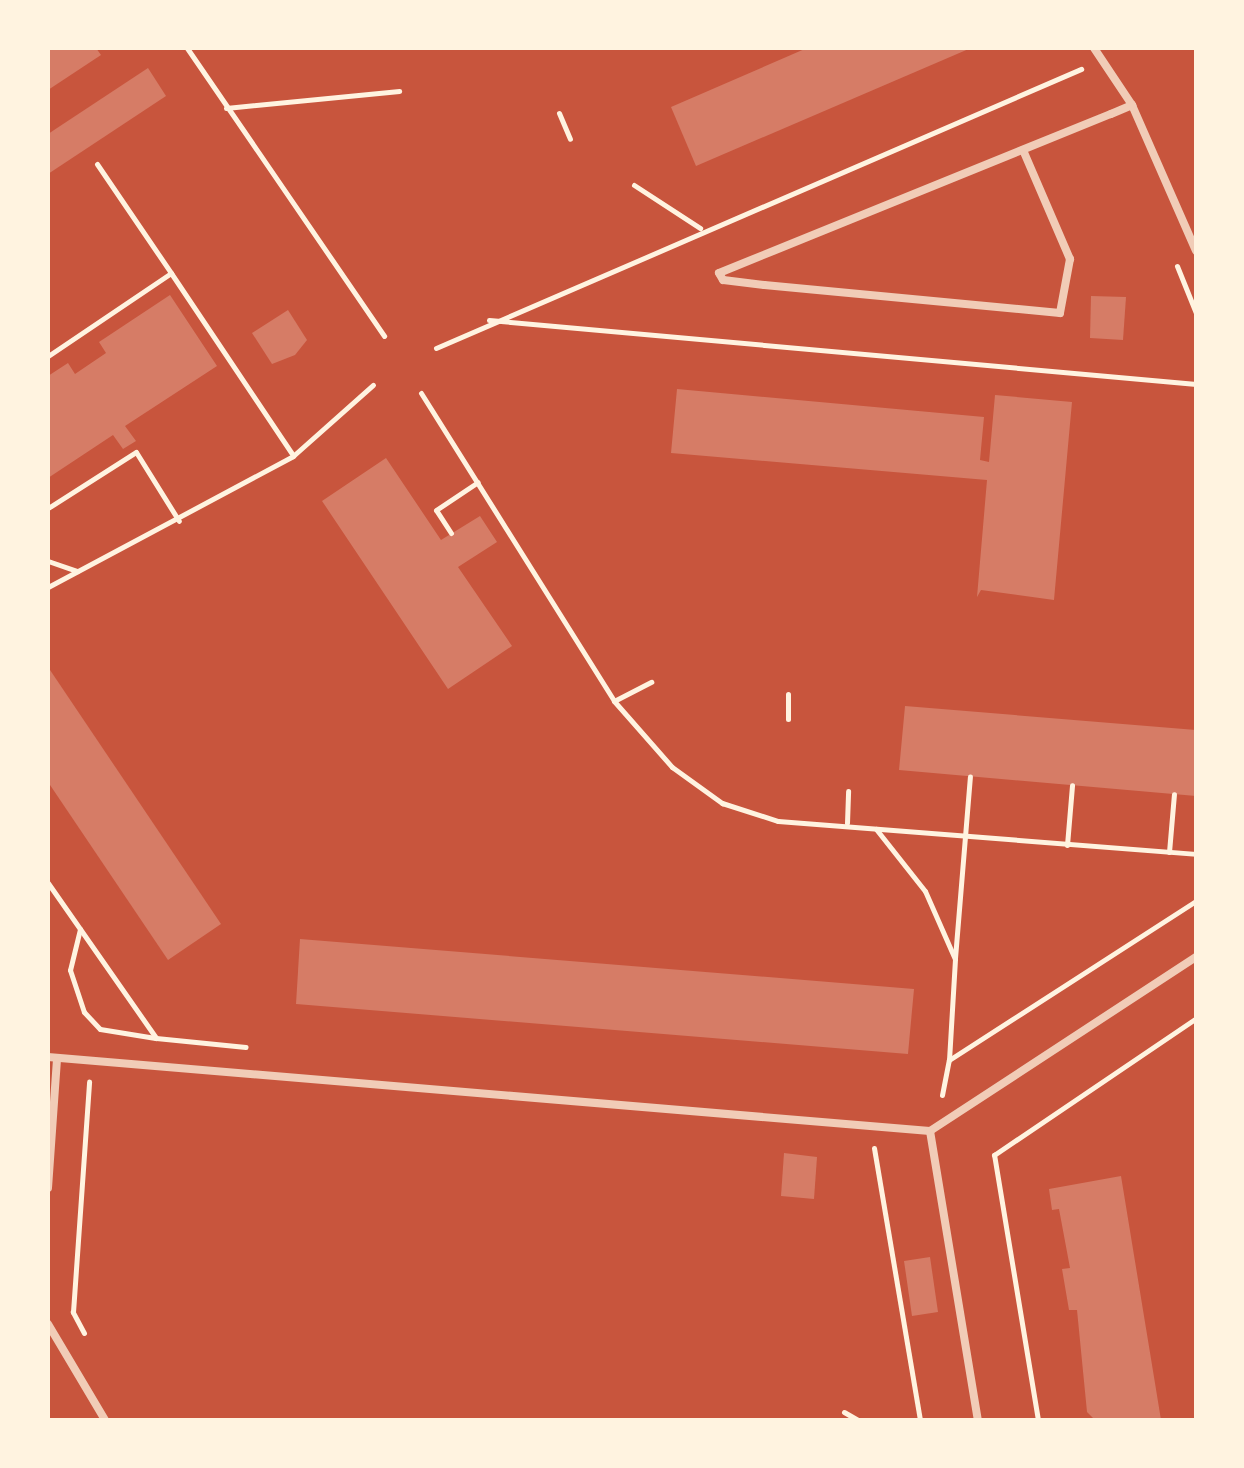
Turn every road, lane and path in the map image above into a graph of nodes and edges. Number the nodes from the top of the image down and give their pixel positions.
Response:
1 (187, 48) edge
2 (1094, 48) edge
3 (1085, 67) dead end
4 (399, 91) dead end
5 (1132, 105) junction
6 (226, 108) junction
7 (559, 113) dead end
8 (570, 139) dead end
9 (1023, 150) junction
10 (97, 164) dead end
11 (634, 185) dead end
12 (700, 228) junction
13 (1196, 251) edge
14 (171, 273) junction
15 (489, 320) junction
16 (384, 336) dead end
17 (436, 348) dead end
18 (48, 356) edge
19 (1196, 384) edge
20 (373, 385) dead end
21 (421, 393) dead end
22 (293, 456) junction
23 (478, 482) junction
24 (48, 508) edge
25 (179, 521) junction
26 (451, 533) dead end
27 (48, 561) edge
28 (77, 571) junction
29 (48, 587) edge
30 (651, 682) dead end
31 (788, 694) dead end
32 (614, 701) junction
33 (788, 719) dead end
34 (970, 777) dead end
35 (1072, 785) dead end
36 (848, 791) dead end
37 (1174, 794) dead end
38 (847, 823) junction
39 (876, 829) junction
40 (963, 837) junction
41 (1067, 845) junction
42 (1169, 852) junction
43 (1196, 854) edge
44 (48, 883) edge
45 (1196, 901) edge
46 (80, 929) junction
47 (1196, 957) edge
48 (955, 959) junction
49 (1196, 1018) edge
50 (156, 1038) junction
51 (250, 1047) dead end
52 (52, 1058) edge
53 (91, 1058) junction
54 (949, 1060) junction
55 (928, 1101) dead end
56 (871, 1127) junction
57 (930, 1131) junction
58 (48, 1188) edge
59 (48, 1324) edge
60 (87, 1339) dead end
61 (844, 1412) dead end
62 (105, 1420) edge
63 (858, 1420) edge
64 (920, 1420) edge
65 (978, 1420) edge
66 (1038, 1420) edge

1 - 6 path
2 - 5 street
3 - 12 path
4 - 6 path
5 - 9 street
5 - 13 street
6 - 16 path
7 - 8 path
9 - 9 street
10 - 14 path
11 - 12 path
12 - 15 path
14 - 18 path
14 - 22 path
15 - 17 path
15 - 19 path
20 - 22 path
21 - 23 path
22 - 25 path
23 - 26 path
23 - 32 path
24 - 25 path
25 - 28 path
27 - 28 path
28 - 29 path
30 - 32 path
31 - 33 path
32 - 38 path
34 - 40 path
35 - 41 path
36 - 38 path
37 - 42 path
38 - 39 path
39 - 40 path
39 - 48 path
40 - 41 path
40 - 48 path
41 - 42 path
42 - 43 path
44 - 46 path
45 - 54 path
46 - 50 path
46 - 50 path
47 - 57 street
48 - 54 path
49 - 66 path
50 - 51 path
52 - 53 street
52 - 58 street
53 - 56 street
53 - 60 path
54 - 55 path
56 - 57 street
56 - 64 path
57 - 65 street
59 - 62 street
61 - 63 path

